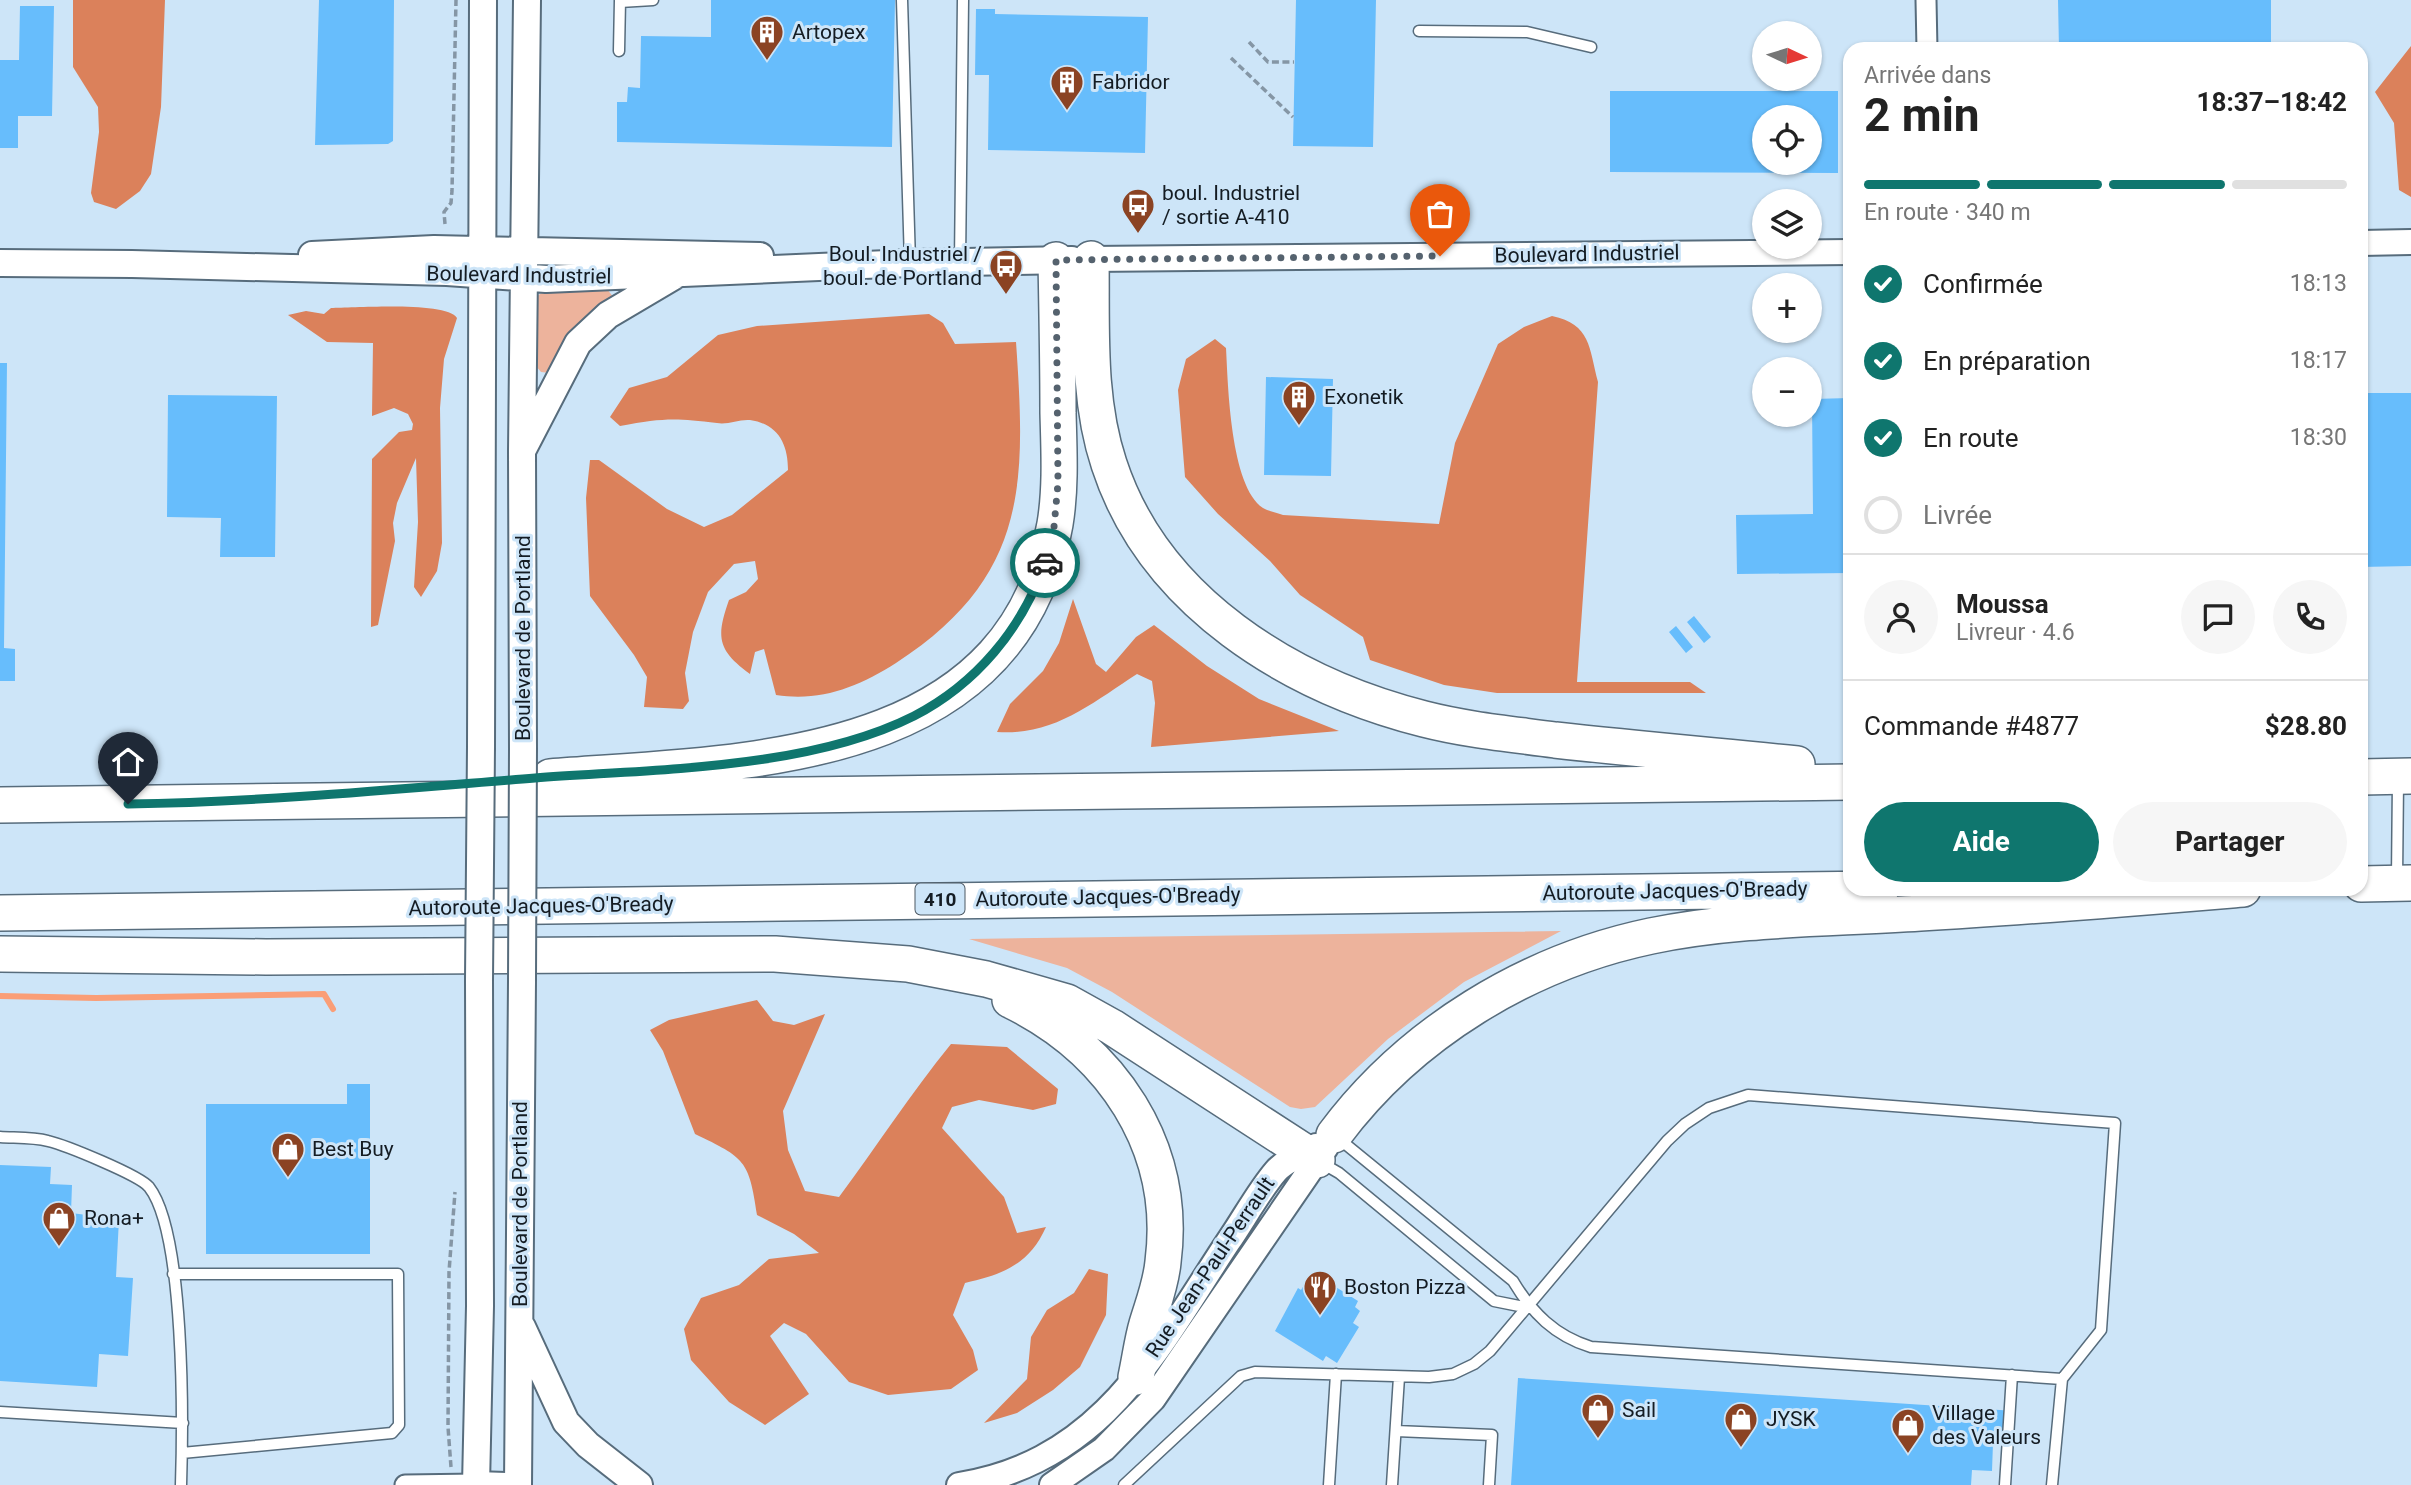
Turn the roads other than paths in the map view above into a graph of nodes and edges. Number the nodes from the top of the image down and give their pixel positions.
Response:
1 (483, 0) edge
2 (527, 0) edge
3 (653, 0) edge
4 (902, 0) edge
5 (963, 0) edge
6 (1926, 0) edge
7 (620, 1) edge
8 (1419, 31) dead end
9 (1927, 42) edge
10 (1591, 47) dead end
11 (619, 51) dead end
12 (2411, 242) edge
13 (2368, 243) edge
14 (525, 251) junction
15 (1843, 252) edge
16 (1091, 259) junction
17 (1056, 260) junction
18 (483, 262) junction
19 (910, 262) junction
20 (954, 262) junction
21 (0, 263) edge
22 (675, 276) junction
23 (524, 278) junction
24 (522, 450) junction
25 (1843, 767) edge
26 (2405, 776) edge
27 (2368, 777) edge
28 (1843, 782) edge
29 (230, 802) junction
30 (0, 805) edge
31 (2404, 883) edge
32 (2368, 884) edge
33 (1843, 889) edge
34 (2145, 896) edge
35 (0, 913) edge
36 (0, 954) edge
37 (908, 964) junction
38 (0, 1137) edge
39 (1319, 1149) junction
40 (173, 1274) junction
41 (1529, 1308) junction
42 (519, 1320) junction
43 (1336, 1374) junction
44 (2012, 1375) junction
45 (1136, 1377) junction
46 (1399, 1377) junction
47 (2062, 1379) junction
48 (0, 1412) edge
49 (183, 1423) junction
50 (1396, 1431) junction
51 (182, 1453) junction
52 (476, 1484) edge
53 (181, 1485) edge
54 (405, 1485) edge
55 (506, 1485) edge
56 (518, 1485) edge
57 (639, 1485) edge
58 (960, 1485) edge
59 (1052, 1485) edge
60 (1124, 1485) edge
61 (1329, 1485) edge
62 (1392, 1485) edge
63 (1489, 1485) edge
64 (2006, 1485) edge
65 (2052, 1485) edge

1 - 18 main road, Boulevard de Portland
2 - 14 main road, Boulevard de Portland
3 - 7 lane
4 - 19 lane
5 - 20 lane
6 - 9 street
7 - 11 lane
8 - 10 lane
12 - 13 street
14 - 18 main road, Boulevard Industriel
14 - 19 main road, Boulevard Industriel
14 - 23 main road, Boulevard de Portland
15 - 16 street, Boulevard Industriel
16 - 17 main road, Boulevard Industriel
16 - 25 highway
17 - 20 main road, Boulevard Industriel
17 - 29 highway
18 - 21 main road, Boulevard Industriel
18 - 23 main road, Boulevard Industriel
18 - 52 main road, Boulevard de Portland, bridge
19 - 20 main road, Boulevard Industriel
19 - 22 main road, Boulevard Industriel
22 - 23 main road, Boulevard Industriel
22 - 24 main road
23 - 24 main road, Boulevard de Portland
24 - 42 main road, Boulevard de Portland, bridge
26 - 27 highway
26 - 31 lane
28 - 29 highway
29 - 30 highway
31 - 32 highway
33 - 35 highway, Autoroute Jacques-O'Bready / 410
34 - 39 highway
36 - 37 highway
37 - 39 highway
37 - 45 highway
38 - 40 lane
39 - 41 lane
39 - 41 lane
39 - 45 street, Rue Jean-Paul-Perrault
39 - 59 street, Rue Jean-Paul-Perrault
40 - 49 lane
40 - 51 lane
41 - 44 lane
41 - 46 lane
41 - 47 lane
42 - 56 main road, Boulevard de Portland
42 - 57 main road
43 - 46 lane
43 - 60 lane
43 - 61 lane
44 - 47 lane
44 - 64 lane
45 - 58 street, Rue Jean-Paul-Perrault
46 - 50 lane
47 - 65 lane
48 - 49 lane
49 - 51 lane
50 - 62 lane
50 - 63 lane
51 - 53 lane
52 - 54 street
52 - 55 street

